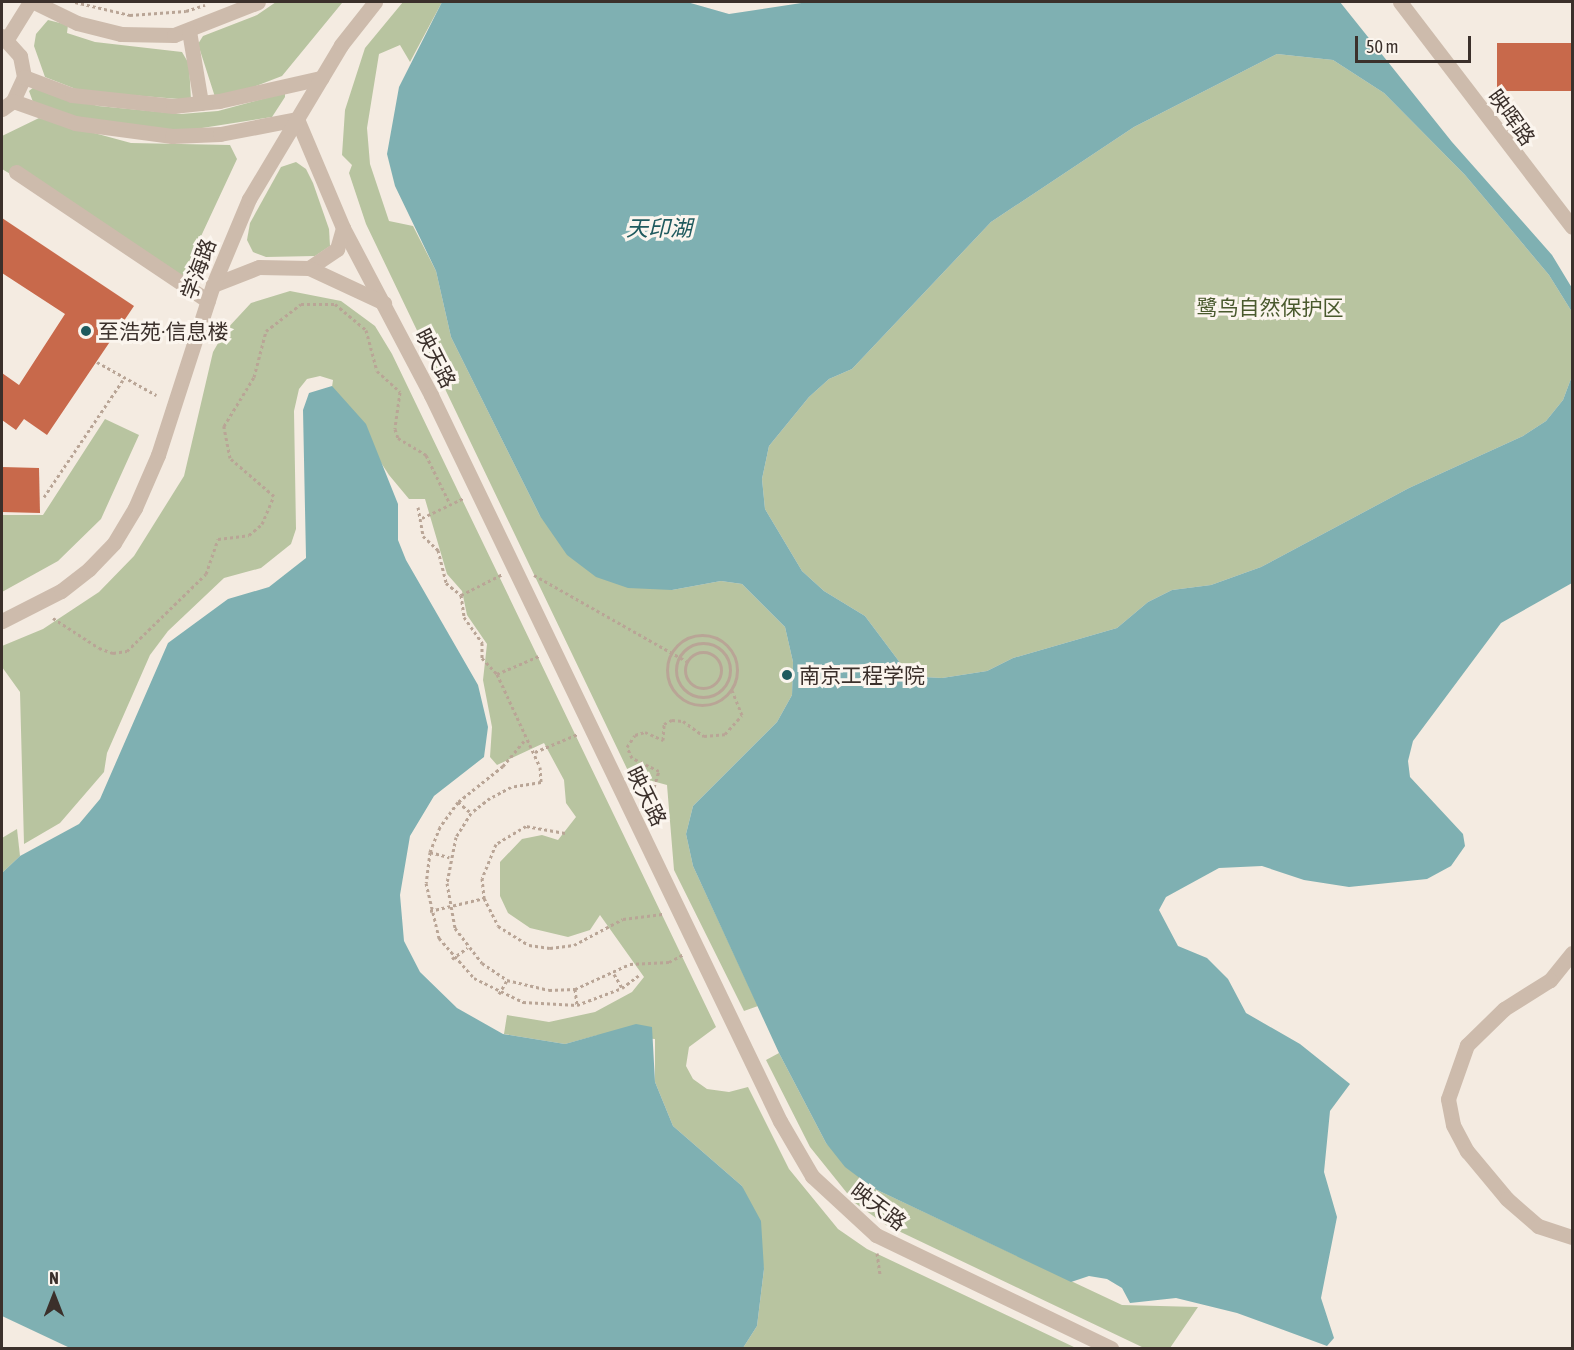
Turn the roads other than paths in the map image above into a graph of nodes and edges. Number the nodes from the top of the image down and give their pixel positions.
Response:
1 (32, 2) edge
2 (258, 2) edge
3 (375, 2) edge
4 (1400, 2) edge
5 (189, 31) junction
6 (4, 38) edge
7 (24, 77) junction
8 (321, 78) junction
9 (201, 103) junction
10 (7, 105) edge
11 (297, 119) junction
12 (16, 172) dead end
13 (1572, 226) edge
14 (343, 228) junction
15 (309, 268) junction
16 (213, 285) junction
17 (208, 301) junction
18 (384, 303) junction
19 (2, 621) edge
20 (1572, 953) edge
21 (1572, 1237) edge
22 (1111, 1348) edge

1 - 5 street
1 - 6 street
2 - 5 street
3 - 8 street, 学海路
4 - 13 street, 映晖路
5 - 9 street
6 - 7 street
7 - 9 street
7 - 10 street
8 - 9 street
8 - 11 street, 学海路
10 - 11 street
11 - 14 street, 映天路
11 - 16 street, 学海路
12 - 17 street
14 - 15 street
14 - 18 street, 映天路
15 - 16 street
15 - 18 street
16 - 17 street, 学海路
17 - 19 street, 学海路
18 - 22 street, 映天路
20 - 21 street

